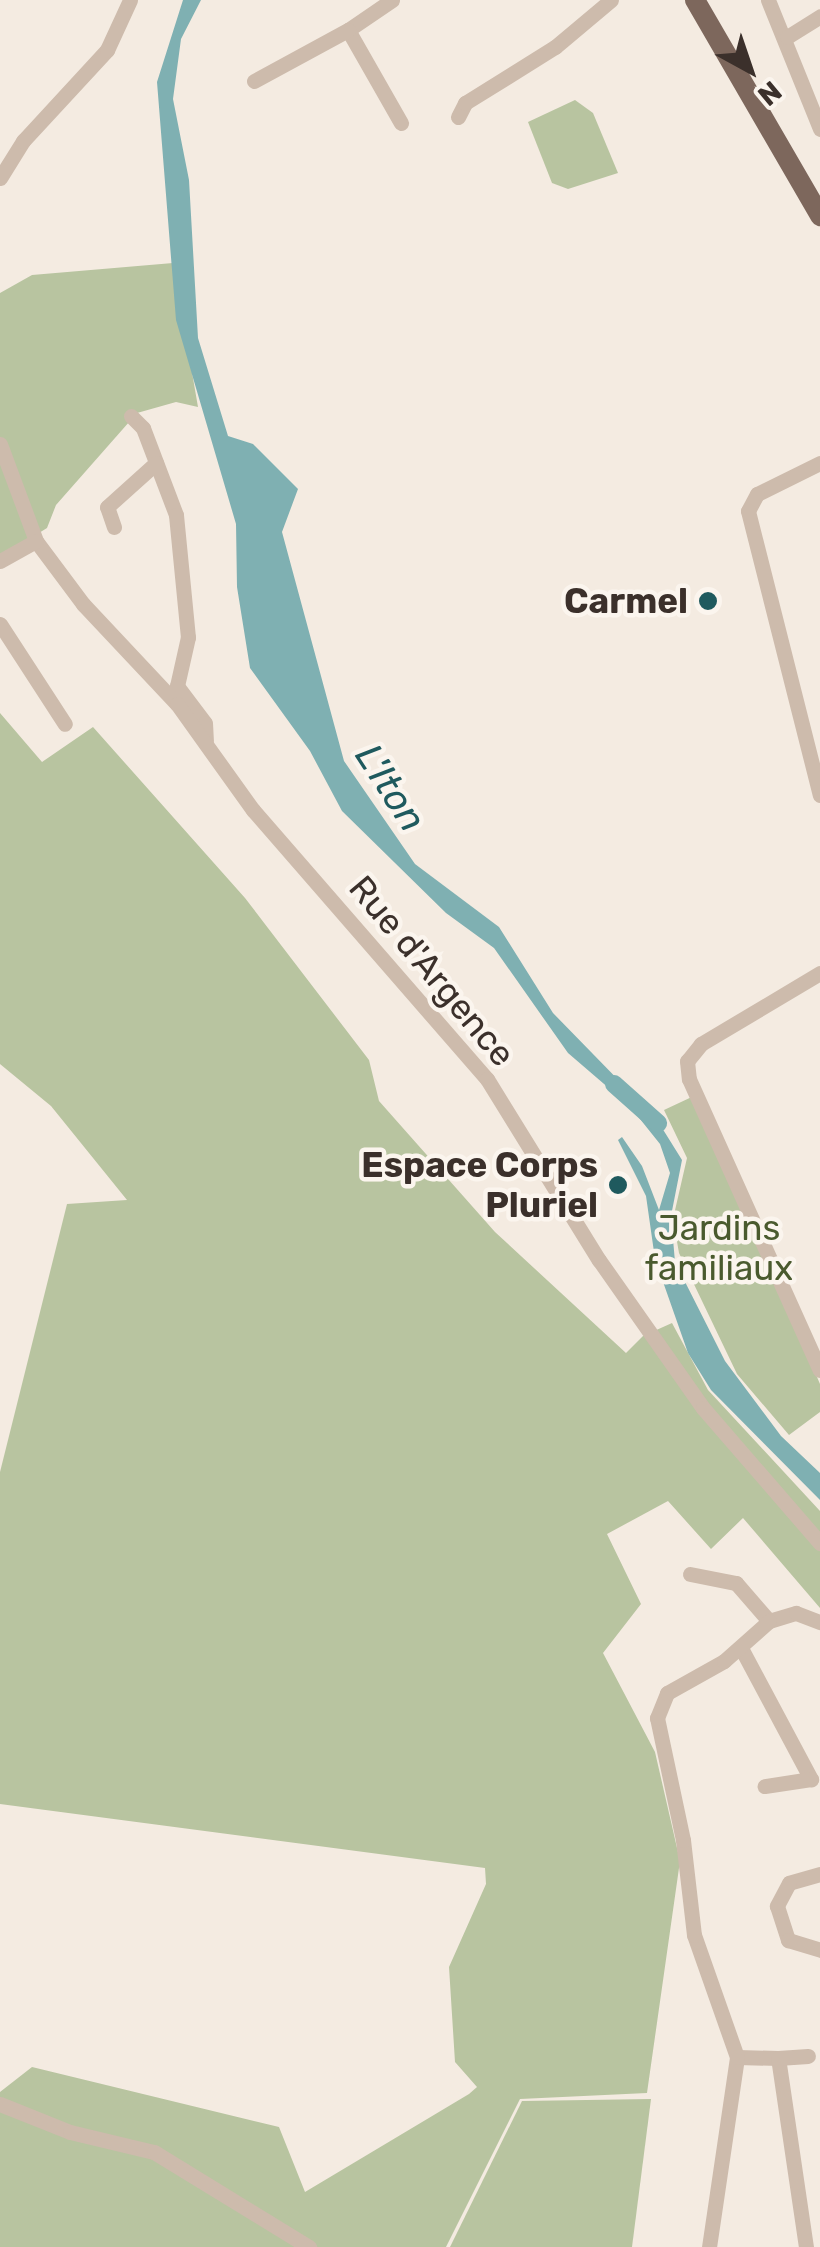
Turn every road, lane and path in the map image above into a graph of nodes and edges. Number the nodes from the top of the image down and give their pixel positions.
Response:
1 (130, 0) edge
2 (390, 0) edge
3 (611, 0) edge
4 (695, 0) edge
5 (768, 0) edge
6 (707, 10) edge
7 (820, 16) edge
8 (348, 30) junction
9 (788, 36) junction
10 (254, 81) dead end
11 (458, 117) dead end
12 (401, 122) dead end
13 (820, 129) edge
14 (0, 178) edge
15 (820, 216) edge
16 (131, 416) dead end
17 (0, 444) edge
18 (820, 462) edge
19 (156, 463) junction
20 (114, 527) dead end
21 (36, 541) junction
22 (0, 561) edge
23 (0, 624) edge
24 (66, 724) dead end
25 (206, 741) junction
26 (816, 760) edge
27 (820, 795) edge
28 (820, 973) edge
29 (820, 1370) edge
30 (820, 1543) edge
31 (690, 1574) dead end
32 (769, 1621) junction
33 (820, 1622) edge
34 (741, 1648) junction
35 (816, 1783) edge
36 (766, 1786) dead end
37 (820, 1874) edge
38 (820, 1950) edge
39 (808, 2056) dead end
40 (737, 2057) junction
41 (778, 2058) junction
42 (0, 2104) edge
43 (309, 2247) edge
44 (709, 2247) edge
45 (806, 2247) edge

1 - 14 street
2 - 8 street
3 - 11 street
4 - 6 main road
5 - 9 street
6 - 15 main road
7 - 9 street
8 - 10 street
8 - 12 street
9 - 13 street
16 - 19 street
17 - 21 street, Rue d'Argence
18 - 26 street
19 - 20 street
19 - 25 street
21 - 22 street
21 - 25 street, Rue d'Argence
23 - 24 street
25 - 30 street, Rue d'Argence
26 - 27 street
28 - 29 street
31 - 32 street
32 - 33 street
32 - 34 street
34 - 35 street
34 - 40 street
35 - 36 street
37 - 38 street
39 - 41 street
40 - 41 street
40 - 44 street
41 - 45 street
42 - 43 street

